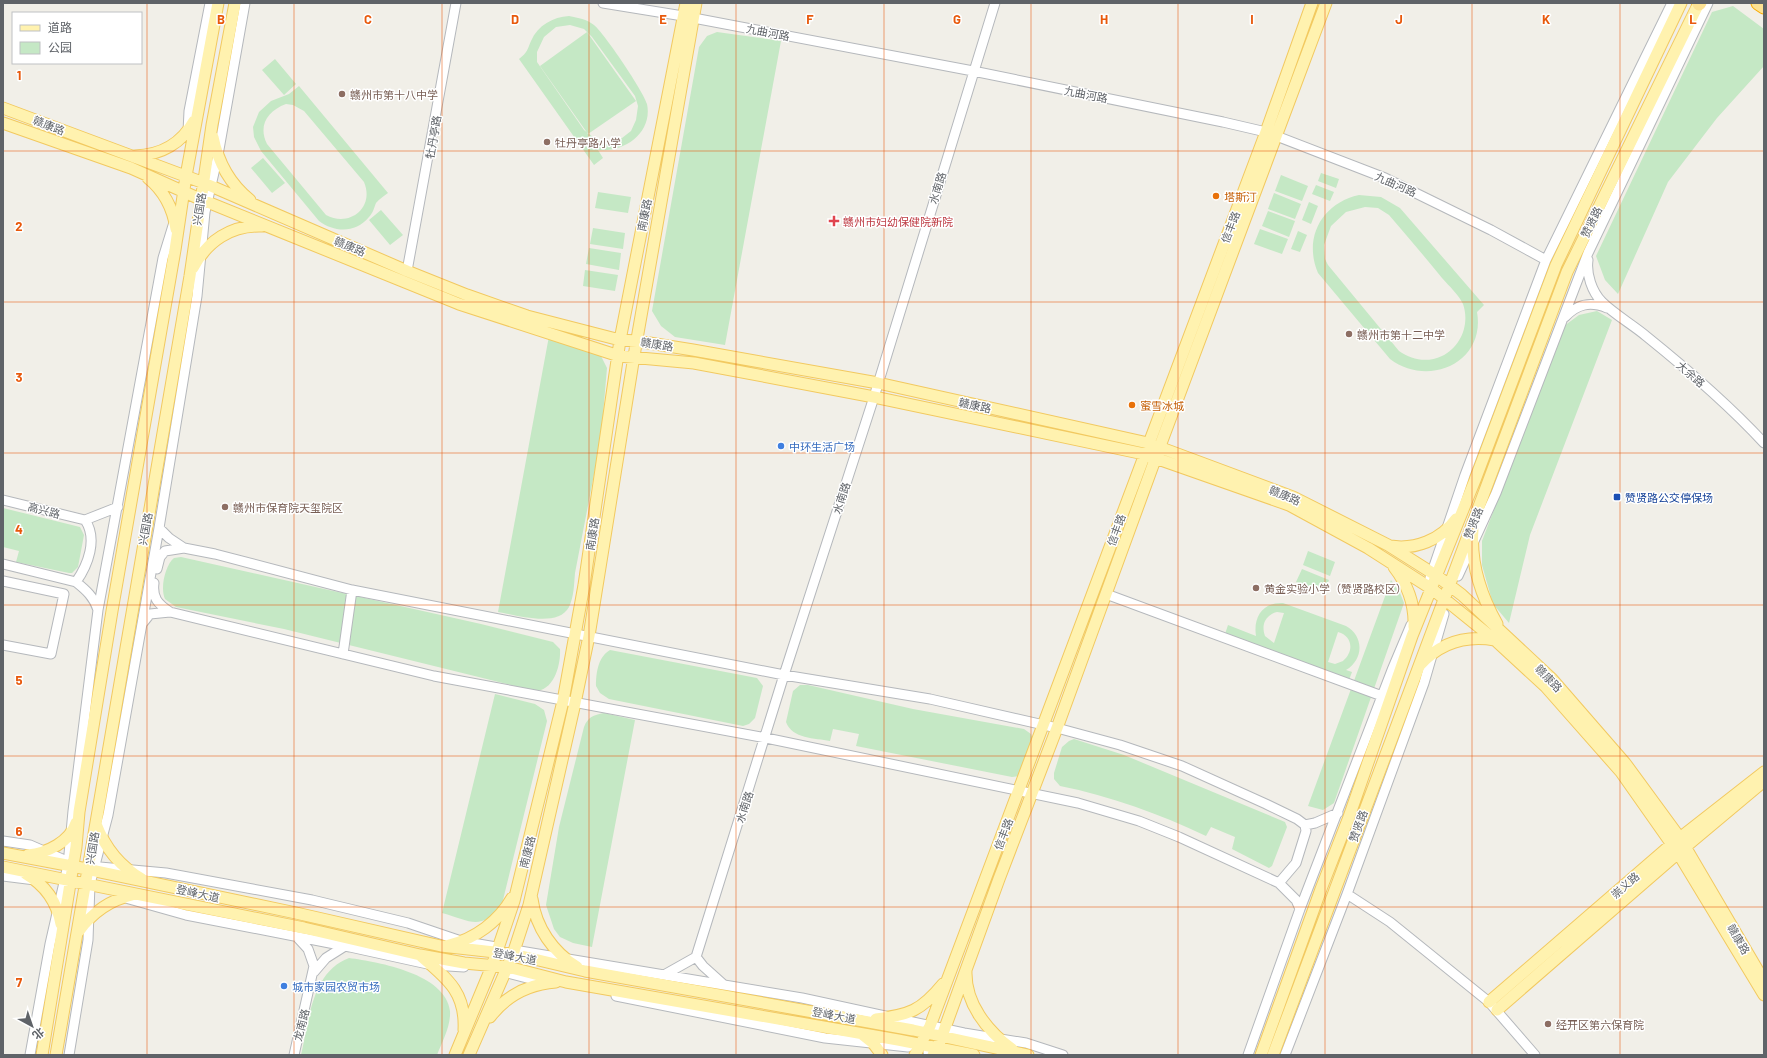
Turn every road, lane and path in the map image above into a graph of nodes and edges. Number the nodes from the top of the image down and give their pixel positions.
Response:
1 (210, 3) edge
2 (218, 3) edge
3 (235, 3) edge
4 (245, 3) edge
5 (456, 3) edge
6 (602, 3) edge
7 (686, 3) edge
8 (696, 3) edge
9 (995, 3) edge
10 (1312, 3) edge
11 (1326, 3) edge
12 (1672, 3) edge
13 (1681, 3) edge
14 (1702, 3) edge
15 (1758, 3) edge
16 (1764, 7) edge
17 (688, 17) junction
18 (973, 71) junction
19 (3, 108) edge
20 (198, 111) junction
21 (3, 123) edge
22 (212, 125) junction
23 (188, 130) junction
24 (1271, 134) junction
25 (218, 155) junction
26 (127, 156) junction
27 (131, 168) junction
28 (185, 176) junction
29 (207, 184) junction
30 (182, 191) junction
31 (204, 200) junction
32 (1586, 200) junction
33 (269, 212) junction
34 (174, 220) junction
35 (1592, 220) junction
36 (270, 226) junction
37 (1562, 226) junction
38 (175, 250) junction
39 (1588, 253) junction
40 (201, 255) junction
41 (1546, 260) junction
42 (407, 271) junction
43 (190, 276) junction
44 (1527, 311) junction
45 (1614, 311) junction
46 (1561, 322) junction
47 (620, 340) junction
48 (637, 341) junction
49 (1526, 343) junction
50 (619, 356) junction
51 (634, 356) junction
52 (1534, 357) junction
53 (878, 383) junction
54 (874, 397) junction
55 (1148, 443) junction
56 (1764, 443) edge
57 (1158, 451) junction
58 (1144, 454) junction
59 (3, 500) edge
60 (1480, 506) junction
61 (118, 507) junction
62 (1463, 509) junction
63 (85, 520) junction
64 (159, 528) junction
65 (1447, 530) junction
66 (1473, 542) junction
67 (1388, 545) junction
68 (184, 548) junction
69 (1381, 556) junction
70 (3, 564) edge
71 (1435, 574) junction
72 (3, 581) edge
73 (76, 582) junction
74 (1451, 586) junction
75 (1430, 587) junction
76 (352, 590) junction
77 (1106, 594) junction
78 (1446, 599) junction
79 (98, 610) junction
80 (170, 612) junction
81 (1414, 618) junction
82 (142, 624) junction
83 (575, 633) junction
84 (1498, 635) junction
85 (589, 636) junction
86 (1412, 636) junction
87 (3, 645) edge
88 (343, 654) junction
89 (1430, 655) junction
90 (1415, 674) junction
91 (784, 675) junction
92 (1382, 696) junction
93 (563, 701) junction
94 (575, 703) junction
95 (1044, 725) junction
96 (1057, 728) junction
97 (766, 738) junction
98 (1764, 772) edge
99 (1764, 781) edge
100 (1019, 791) junction
101 (1031, 793) junction
102 (79, 812) junction
103 (1338, 813) junction
104 (96, 824) junction
105 (1305, 825) junction
106 (71, 832) junction
107 (102, 837) junction
108 (3, 841) edge
109 (1679, 846) junction
110 (44, 852) junction
111 (3, 854) edge
112 (16, 856) junction
113 (70, 864) junction
114 (3, 867) edge
115 (91, 868) junction
116 (19, 870) junction
117 (129, 870) junction
118 (3, 876) edge
119 (35, 880) junction
120 (68, 882) junction
121 (1279, 882) junction
122 (149, 883) junction
123 (519, 883) junction
124 (87, 886) junction
125 (134, 894) junction
126 (1347, 894) junction
127 (531, 896) junction
128 (123, 897) junction
129 (1300, 909) junction
130 (58, 911) junction
131 (88, 920) junction
132 (62, 930) junction
133 (77, 934) junction
134 (297, 937) junction
135 (461, 941) junction
136 (344, 946) junction
137 (442, 946) junction
138 (498, 950) junction
139 (514, 952) junction
140 (420, 955) junction
141 (696, 957) junction
142 (564, 958) junction
143 (432, 965) junction
144 (966, 966) junction
145 (492, 968) junction
146 (507, 970) junction
147 (585, 971) junction
148 (314, 972) junction
149 (664, 975) junction
150 (947, 979) junction
151 (1764, 981) edge
152 (566, 982) junction
153 (545, 983) junction
154 (723, 984) junction
155 (1764, 995) edge
156 (1493, 1006) junction
157 (893, 1017) junction
158 (866, 1021) junction
159 (929, 1030) junction
160 (943, 1033) junction
161 (479, 1034) junction
162 (861, 1034) junction
163 (463, 1036) junction
164 (998, 1039) junction
165 (873, 1043) junction
166 (918, 1050) edge
167 (1016, 1052) junction
168 (938, 1053) edge
169 (30, 1055) edge
170 (42, 1055) edge
171 (56, 1055) edge
172 (69, 1055) edge
173 (294, 1055) edge
174 (455, 1055) edge
175 (469, 1055) edge
176 (882, 1055) edge
177 (974, 1055) edge
178 (1028, 1055) edge
179 (1063, 1055) edge
180 (1248, 1055) edge
181 (1261, 1055) edge
182 (1273, 1055) edge
183 (1285, 1055) edge
184 (1536, 1055) edge

1 - 23 street
2 - 20 main road, 兴国路
3 - 22 main road, 兴国路
4 - 25 street
5 - 42 street, 牡丹亭路
6 - 17 street, 九曲河路
7 - 17 main road, 南康路
8 - 17 main road, 南康路
9 - 18 street, 水南路
10 - 24 main road, 信丰路
11 - 24 main road, 信丰路
12 - 37 street
13 - 32 main road, 赞贤路
14 - 35 main road, 赞贤路
14 - 39 street
15 - 16 highway
17 - 18 street, 九曲河路
17 - 47 main road, 南康路
17 - 48 main road, 南康路
18 - 24 street, 九曲河路
18 - 53 street, 水南路
19 - 26 main road, 赣康路
20 - 23 main road
20 - 28 main road, 兴国路
21 - 27 main road, 赣康路
22 - 25 main road
22 - 29 main road, 兴国路
23 - 26 main road
23 - 28 street
24 - 41 street, 九曲河路
24 - 55 main road, 信丰路
24 - 57 main road, 信丰路
25 - 29 street
25 - 33 main road
26 - 28 main road, 赣康路
27 - 30 main road, 赣康路
27 - 34 main road
28 - 29 main road, 赣康路
28 - 30 main road, 兴国路
29 - 31 main road, 兴国路
29 - 33 main road, 赣康路
30 - 31 main road, 赣康路
30 - 34 street
30 - 38 main road, 兴国路
31 - 36 main road, 赣康路
31 - 40 street
31 - 43 main road, 兴国路
32 - 37 street
32 - 49 main road, 赞贤路
33 - 42 main road, 赣康路
34 - 38 main road
34 - 61 street
35 - 39 street
35 - 52 main road, 赞贤路
36 - 40 main road
36 - 50 main road, 赣康路
37 - 41 street
38 - 102 main road, 兴国路
39 - 45 street, 大余路
39 - 46 street
40 - 43 main road
40 - 64 street
41 - 44 street
42 - 47 main road, 赣康路
43 - 104 main road, 兴国路
44 - 49 street
44 - 65 street
45 - 46 street
45 - 56 street, 大余路
46 - 52 street
46 - 66 street
47 - 48 main road, 赣康路
47 - 50 main road, 南康路
48 - 51 main road, 南康路
48 - 53 main road, 赣康路
49 - 62 main road, 赞贤路
50 - 51 main road, 赣康路
50 - 83 main road, 南康路
51 - 54 main road, 赣康路
51 - 85 main road, 南康路
52 - 60 main road, 赞贤路
53 - 54 street, 水南路
53 - 55 main road, 赣康路
54 - 58 main road, 赣康路
54 - 91 street, 水南路
55 - 57 main road, 赣康路
55 - 58 main road, 信丰路
57 - 58 main road, 赣康路
57 - 67 main road, 赣康路
57 - 69 main road, 赣康路
57 - 77 main road, 信丰路
58 - 95 main road, 信丰路
59 - 63 street, 高兴路
60 - 66 main road
60 - 74 main road, 赞贤路
61 - 63 street
61 - 79 street
62 - 65 main road
62 - 71 main road, 赞贤路
63 - 73 street
64 - 68 street
64 - 82 street
65 - 67 main road
65 - 71 street
66 - 74 street
66 - 84 main road
67 - 71 main road, 赣康路
68 - 76 street
68 - 80 street
69 - 75 main road, 赣康路
69 - 81 main road
70 - 73 street
71 - 74 main road, 赣康路
71 - 75 main road, 赞贤路
72 - 87 street
73 - 79 street
74 - 78 main road, 赞贤路
74 - 84 main road, 赣康路
75 - 78 main road, 赣康路
75 - 81 street
75 - 86 main road, 赞贤路
76 - 83 street
76 - 88 street
77 - 92 street
77 - 96 main road, 信丰路
78 - 84 main road, 赣康路
78 - 89 street
78 - 90 main road, 赞贤路
79 - 106 street
80 - 82 street
80 - 88 street
81 - 86 main road
81 - 92 street
82 - 107 street
83 - 85 street
83 - 93 main road, 南康路
84 - 89 main road
84 - 109 main road, 赣康路
85 - 91 street
85 - 94 main road, 南康路
86 - 181 main road, 赞贤路
88 - 93 street
89 - 90 main road
89 - 126 street
90 - 182 main road, 赞贤路
91 - 95 street
91 - 97 street, 水南路
92 - 103 street
93 - 94 street
93 - 123 main road, 南康路
94 - 97 street
94 - 127 main road, 南康路
95 - 96 street
95 - 100 main road, 信丰路
96 - 101 main road, 信丰路
96 - 105 street
97 - 100 street
97 - 141 street, 水南路
98 - 109 main road, 崇义路
99 - 109 main road, 崇义路
100 - 101 street
100 - 150 main road, 信丰路
101 - 121 street
101 - 144 main road, 信丰路
102 - 106 main road
102 - 113 main road, 兴国路
103 - 105 street
103 - 129 street
104 - 107 main road
104 - 115 main road, 兴国路
105 - 121 street
106 - 110 main road
106 - 113 street
107 - 115 street
107 - 117 main road
108 - 110 street
109 - 151 main road, 赣康路
109 - 155 main road, 赣康路
109 - 156 main road, 崇义路
110 - 112 main road
110 - 113 street
111 - 112 main road, 登峰大道
112 - 113 main road, 登峰大道
113 - 115 main road, 登峰大道
113 - 120 main road, 兴国路
114 - 116 main road, 登峰大道
115 - 117 street
115 - 122 main road, 登峰大道
115 - 124 main road, 兴国路
116 - 119 main road
116 - 120 main road, 登峰大道
117 - 122 main road
117 - 135 street
118 - 119 street
119 - 120 street
119 - 130 main road
120 - 124 main road, 登峰大道
120 - 130 street
120 - 132 main road, 兴国路
121 - 129 street
122 - 137 main road, 登峰大道
123 - 135 main road
123 - 138 main road, 南康路
124 - 125 main road, 登峰大道
124 - 128 street
124 - 131 street
124 - 133 main road, 兴国路
125 - 128 main road
125 - 140 main road, 登峰大道
126 - 156 street
126 - 183 street
127 - 139 main road, 南康路
127 - 142 main road
128 - 131 main road
128 - 134 street
129 - 180 street
130 - 132 main road
130 - 169 street
131 - 133 main road
131 - 172 street
132 - 170 main road, 兴国路
133 - 171 main road, 兴国路
134 - 136 street
134 - 148 street
135 - 137 main road
135 - 138 street
136 - 143 street
136 - 148 street
137 - 138 main road, 登峰大道
138 - 139 main road, 登峰大道
138 - 145 main road, 南康路
139 - 142 street
139 - 146 main road, 南康路
139 - 147 main road, 登峰大道
140 - 143 main road
140 - 145 main road, 登峰大道
141 - 149 street
141 - 154 street
142 - 147 main road
142 - 149 street
143 - 145 street
143 - 163 main road
144 - 160 main road, 信丰路
144 - 164 main road
145 - 146 main road, 登峰大道
145 - 163 main road, 南康路
146 - 152 main road, 登峰大道
146 - 153 street
146 - 161 main road, 南康路
147 - 158 main road, 登峰大道
148 - 173 street, 龙南路
149 - 154 street
150 - 157 main road
150 - 159 main road, 信丰路
152 - 153 main road
152 - 162 main road, 登峰大道
153 - 161 main road
153 - 165 street
154 - 157 street
156 - 184 street
157 - 158 main road
157 - 159 street
158 - 159 main road, 登峰大道
159 - 160 main road, 登峰大道
159 - 166 main road, 信丰路
160 - 164 street
160 - 167 main road, 登峰大道
160 - 168 main road, 信丰路
161 - 175 main road, 南康路
162 - 165 main road
162 - 166 main road, 登峰大道
163 - 174 main road, 南康路
164 - 167 main road
164 - 179 street
165 - 166 street
165 - 176 main road
166 - 168 main road, 登峰大道
167 - 178 main road, 登峰大道
168 - 177 main road, 登峰大道

